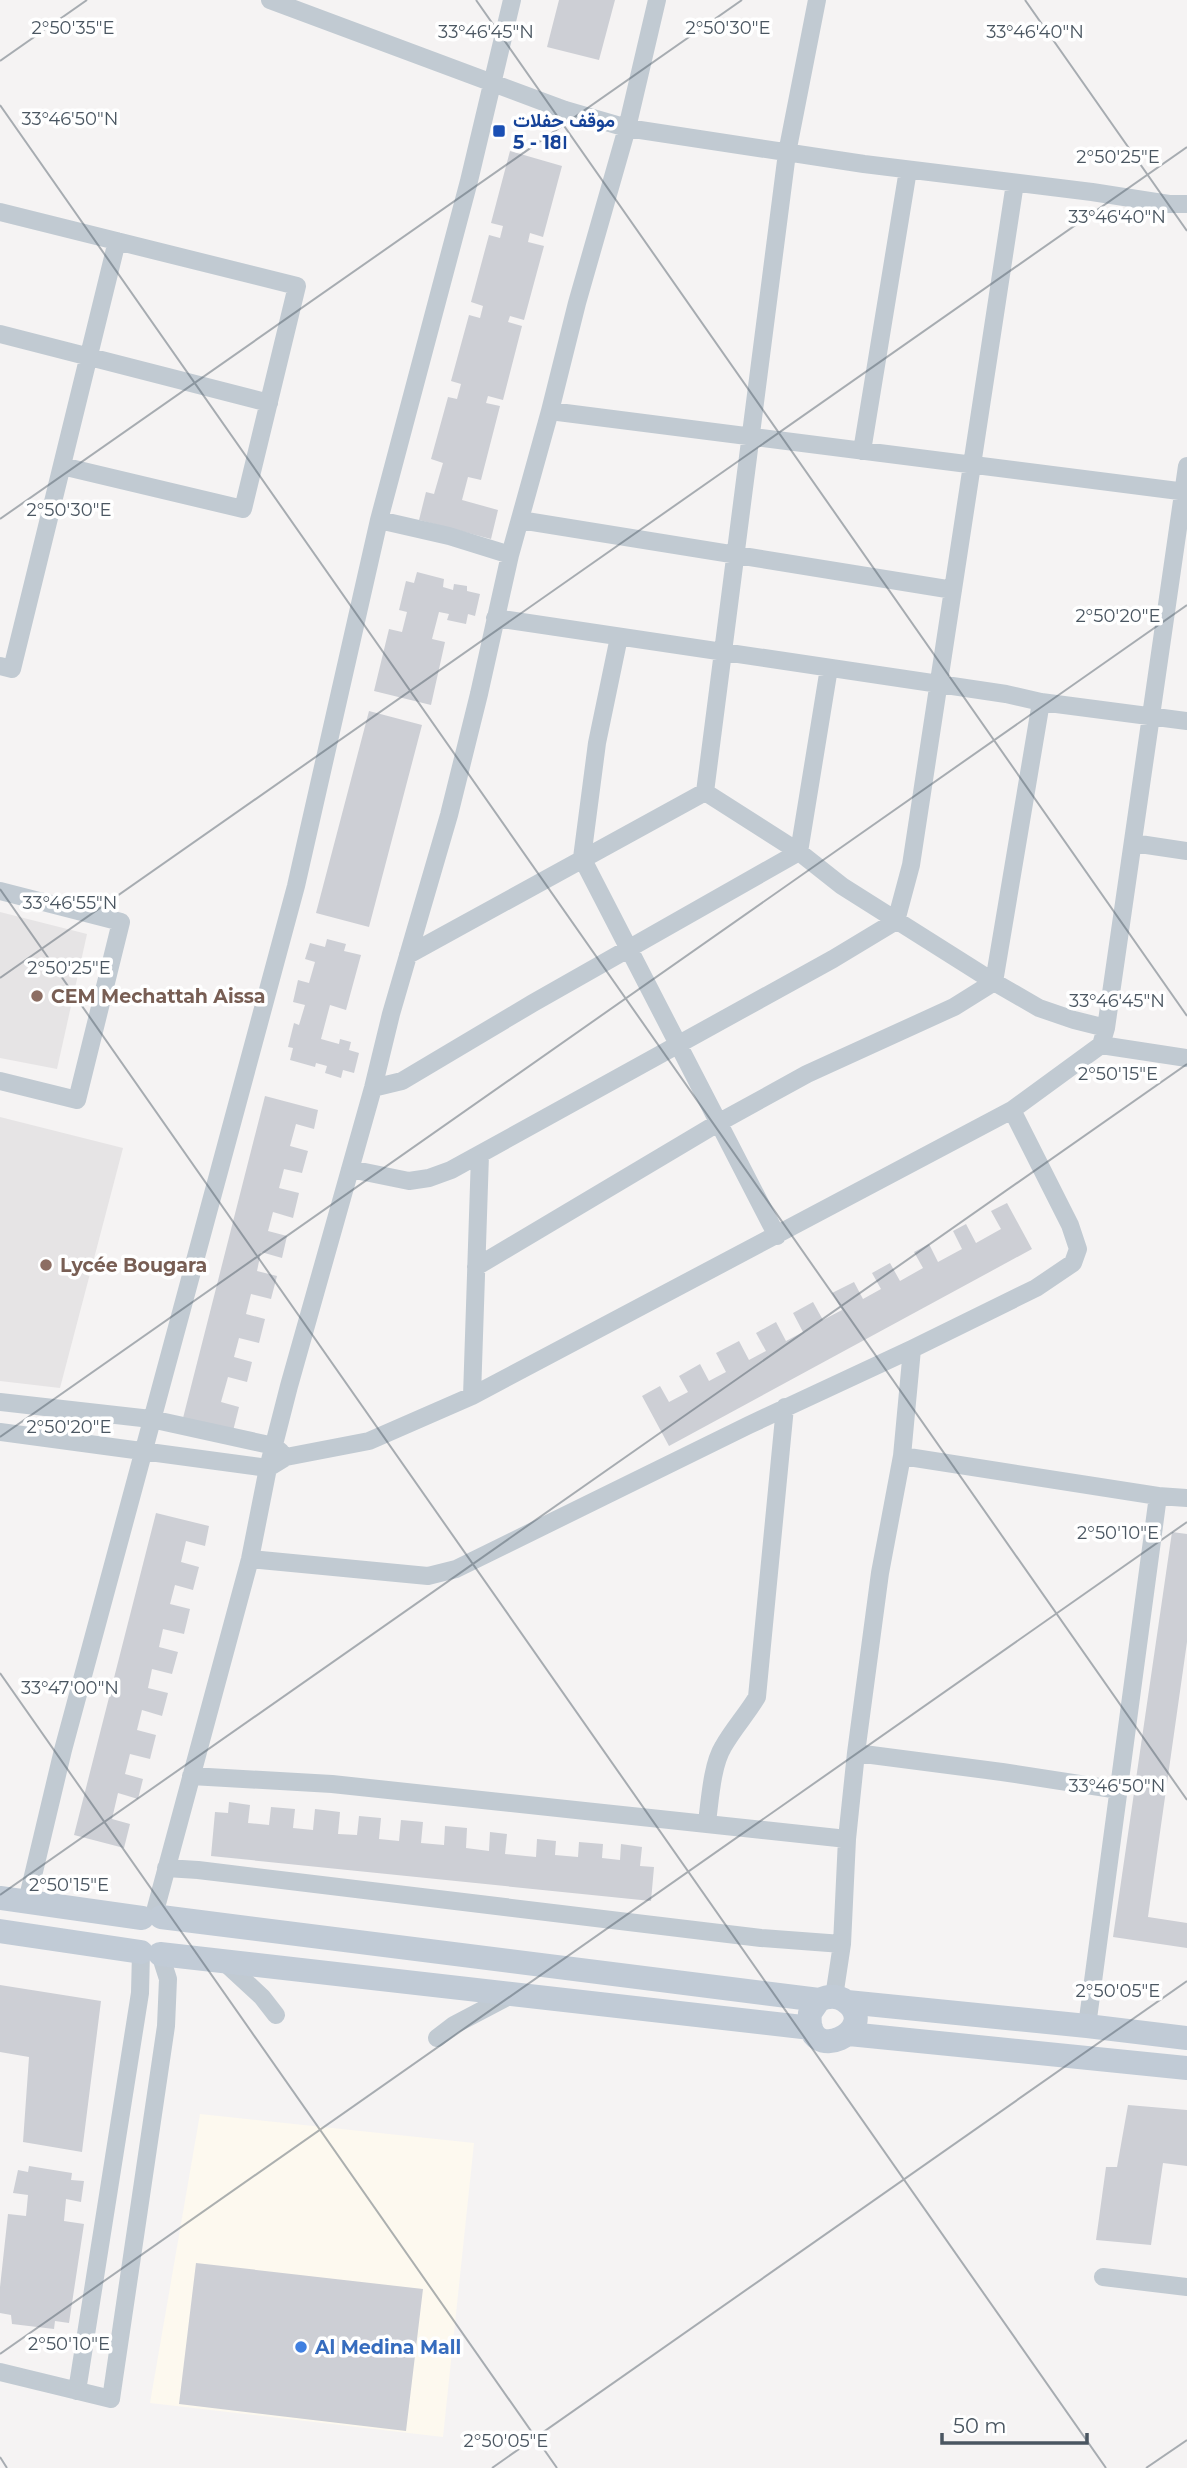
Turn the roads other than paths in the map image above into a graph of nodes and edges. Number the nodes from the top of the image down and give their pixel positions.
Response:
1 (270, 0) edge
2 (512, 0) edge
3 (657, 0) edge
4 (817, 0) edge
5 (491, 83) junction
6 (627, 128) junction
7 (788, 153) junction
8 (908, 170) junction
9 (1014, 183) junction
10 (1187, 204) edge
11 (0, 212) edge
12 (117, 241) junction
13 (0, 334) edge
14 (89, 356) junction
15 (269, 403) junction
16 (550, 411) junction
17 (751, 437) junction
18 (862, 450) junction
19 (972, 464) junction
20 (62, 466) junction
21 (1187, 466) edge
22 (1186, 491) edge
23 (379, 520) junction
24 (520, 520) junction
25 (510, 555) junction
26 (736, 555) junction
27 (953, 590) junction
28 (495, 618) junction
29 (619, 637) junction
30 (723, 652) junction
31 (0, 666) edge
32 (829, 668) junction
33 (939, 684) junction
34 (1041, 702) junction
35 (1149, 715) junction
36 (1187, 721) edge
37 (705, 792) junction
38 (1133, 844) junction
39 (1187, 851) edge
40 (799, 852) junction
41 (582, 858) junction
42 (0, 891) edge
43 (896, 921) junction
44 (628, 950) junction
45 (408, 955) junction
46 (994, 982) junction
47 (1103, 1037) junction
48 (677, 1044) junction
49 (1187, 1058) edge
50 (0, 1081) edge
51 (373, 1088) junction
52 (1012, 1110) junction
53 (718, 1123) junction
54 (480, 1155) junction
55 (350, 1169) junction
56 (777, 1236) junction
57 (476, 1267) junction
58 (912, 1349) junction
59 (472, 1396) junction
60 (0, 1402) edge
61 (785, 1407) junction
62 (151, 1419) junction
63 (0, 1432) edge
64 (145, 1450) junction
65 (280, 1452) junction
66 (902, 1456) junction
67 (268, 1468) junction
68 (1158, 1496) junction
69 (1187, 1498) edge
70 (250, 1559) junction
71 (856, 1753) junction
72 (191, 1776) junction
73 (1119, 1790) junction
74 (706, 1822) junction
75 (848, 1839) junction
76 (166, 1868) junction
77 (0, 1898) edge
78 (27, 1901) junction
79 (152, 1917) junction
80 (0, 1931) edge
81 (842, 1944) junction
82 (151, 1953) junction
83 (223, 1961) junction
84 (513, 1994) junction
85 (833, 2000) junction
86 (276, 2015) dead end
87 (1087, 2026) junction
88 (811, 2028) junction
89 (849, 2035) junction
90 (437, 2038) dead end
91 (1187, 2038) edge
92 (1187, 2068) edge
93 (1103, 2277) dead end
94 (1187, 2287) edge
95 (0, 2372) edge
96 (78, 2390) junction

1 - 5 street
2 - 5 street
3 - 6 street
4 - 7 street
5 - 6 street
5 - 23 street
6 - 7 street
6 - 16 street
7 - 8 street
7 - 17 street
8 - 9 street
8 - 18 street
9 - 10 street
9 - 19 street
11 - 12 street
12 - 14 street
12 - 15 street
13 - 14 street
14 - 15 street
14 - 20 street
15 - 20 street
16 - 17 street
16 - 24 street
17 - 18 street
17 - 26 street
18 - 19 street
19 - 22 street
19 - 27 street
20 - 31 street
21 - 22 street
22 - 35 street
23 - 25 street
23 - 62 street
24 - 25 street
24 - 26 street
25 - 28 street
26 - 27 street
26 - 30 street
27 - 33 street
28 - 29 street
28 - 45 street
29 - 30 street
29 - 41 street
30 - 32 street
30 - 37 street
32 - 33 street
32 - 40 street
33 - 34 street
33 - 43 street
34 - 35 street
34 - 46 street
35 - 36 street
35 - 38 street
37 - 40 street
37 - 41 street
38 - 39 street
38 - 47 street
40 - 43 street
40 - 44 street
41 - 44 street
41 - 45 street
42 - 50 street
43 - 46 street
43 - 48 street
44 - 48 street
44 - 51 street
45 - 51 street
46 - 47 street
46 - 53 street
47 - 49 street
47 - 52 street
48 - 53 street
48 - 54 street
51 - 55 street
52 - 56 street
52 - 58 street
53 - 56 street
53 - 57 street
54 - 55 street
54 - 57 street
55 - 65 street
56 - 59 street
57 - 59 street
58 - 61 street
58 - 66 street
59 - 65 street
60 - 62 street
61 - 70 street
61 - 74 street
62 - 64 street
62 - 65 street
63 - 64 street
64 - 67 street
64 - 78 street
65 - 67 street
66 - 68 street
66 - 71 street
67 - 70 street
68 - 69 street
68 - 73 street
70 - 72 street
71 - 73 street
71 - 75 street
72 - 74 street
72 - 76 street
73 - 87 street
74 - 75 street
75 - 81 street
76 - 79 street
76 - 81 street
77 - 78 main road
78 - 79 main road
79 - 82 main road
79 - 82 main road
79 - 85 main road
80 - 82 main road
81 - 85 street
82 - 83 main road
82 - 96 street
82 - 96 street
83 - 84 main road
83 - 86 street
84 - 88 main road
84 - 90 street
85 - 87 main road
85 - 88 main road
85 - 89 main road
87 - 91 main road
88 - 89 main road
89 - 92 main road
93 - 94 street
95 - 96 street

